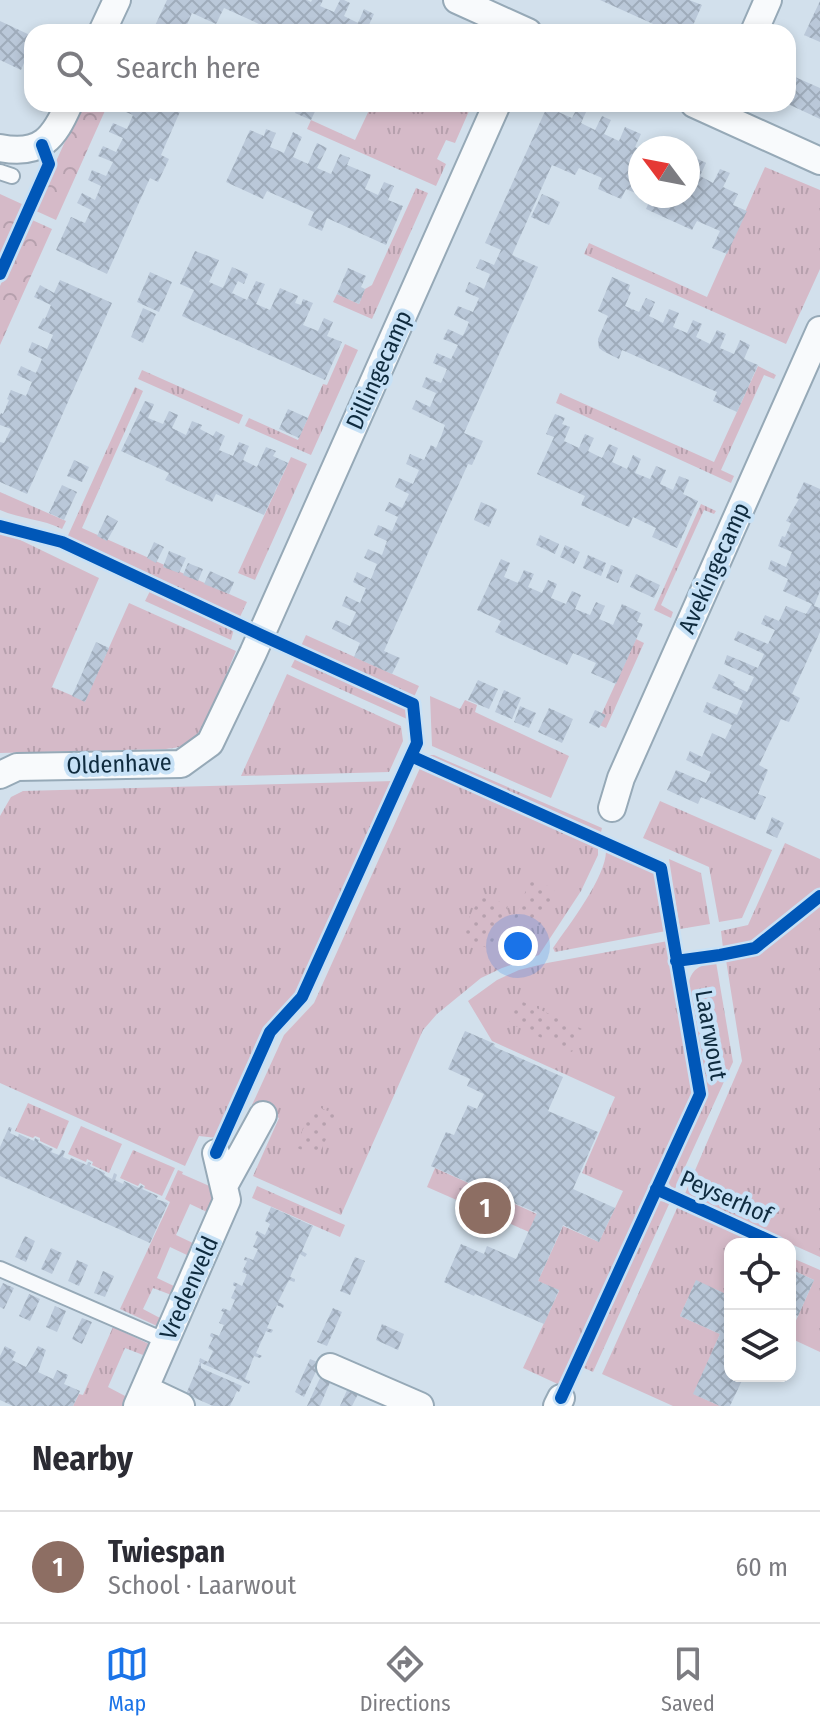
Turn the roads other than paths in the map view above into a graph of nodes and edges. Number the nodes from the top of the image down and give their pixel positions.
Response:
1 (117, 0) edge
2 (457, 0) edge
3 (768, 0) edge
4 (106, 24) edge
5 (510, 24) edge
6 (758, 24) edge
7 (66, 112) edge
8 (493, 112) edge
9 (721, 112) edge
10 (0, 148) edge
11 (820, 161) edge
12 (820, 330) edge
13 (261, 635) joint
14 (0, 775) edge
15 (612, 808) dead end
16 (263, 1115) dead end
17 (216, 1153) dead end
18 (224, 1186) junction
19 (0, 1269) edge
20 (166, 1341) junction
21 (330, 1367) dead end
22 (141, 1397) edge
23 (181, 1406) edge
24 (420, 1406) edge

1 - 4 street
2 - 5 street
3 - 6 street
7 - 10 street
8 - 13 street, Dillingecamp
9 - 11 street
12 - 15 street, Avekingecamp
13 - 14 street, Oldenhave
16 - 18 street, Vredenveld
17 - 18 street, Vredenveld
18 - 20 street, Vredenveld
19 - 20 lane
20 - 22 street, Vredenveld
21 - 24 street
22 - 23 street, Vredenveld

